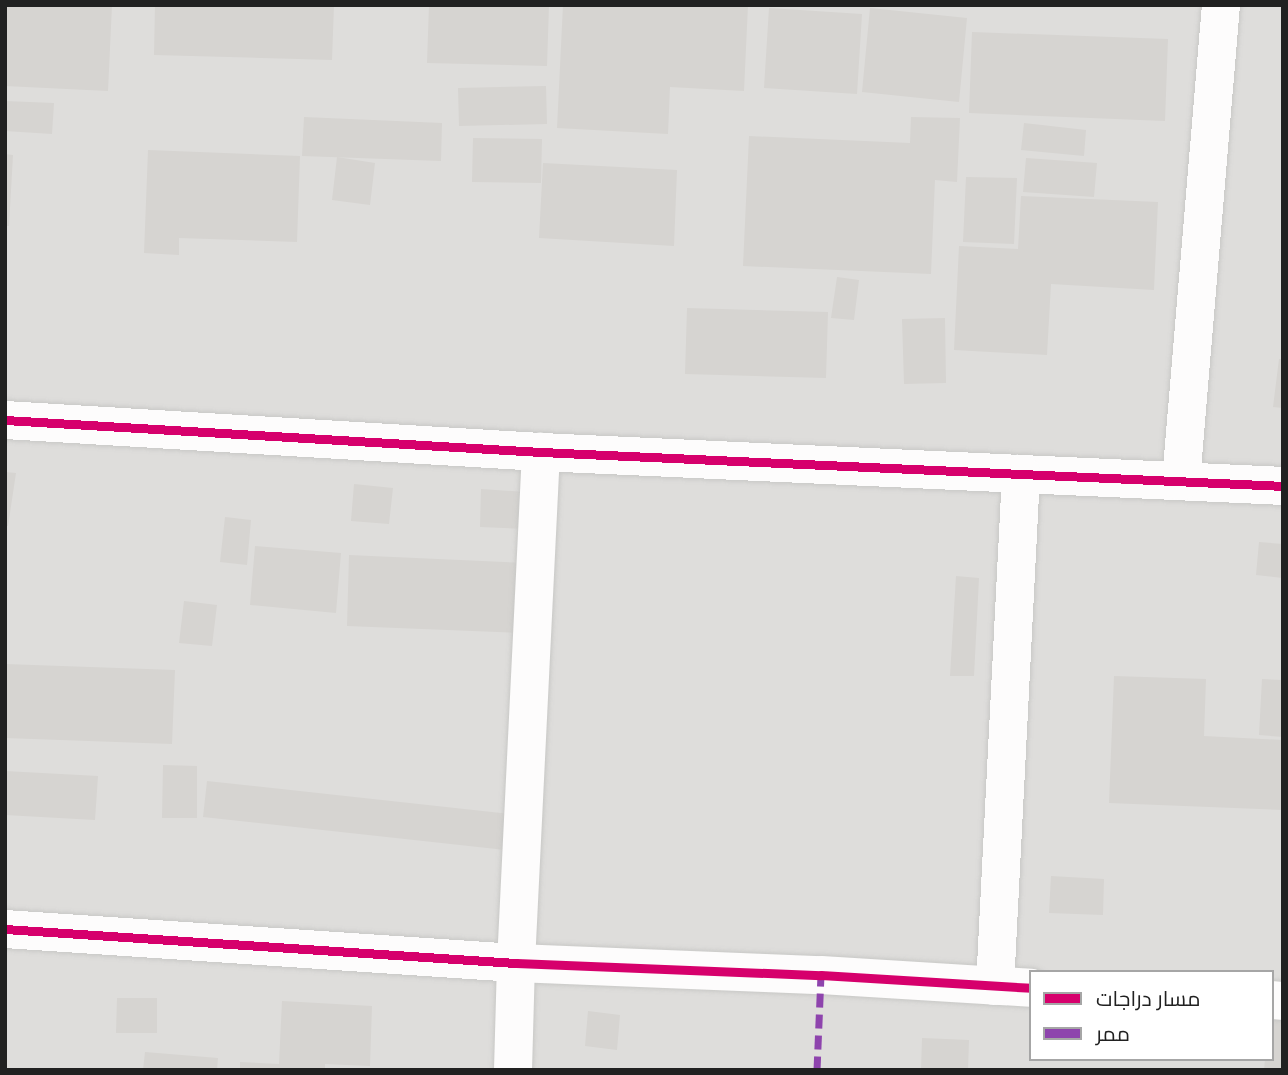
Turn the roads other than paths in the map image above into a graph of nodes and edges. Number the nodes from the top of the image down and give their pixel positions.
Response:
1 (1221, 5) edge
2 (5, 420) edge
3 (541, 452) junction
4 (1021, 474) junction
5 (1181, 481) junction
6 (1283, 486) edge
7 (5, 929) edge
8 (516, 964) junction
9 (1013, 987) edge
10 (513, 1070) edge

1 - 5 street
2 - 3 street
3 - 4 street
3 - 8 street
4 - 5 street
4 - 9 street
5 - 6 street
7 - 8 street
8 - 9 street
8 - 10 street

